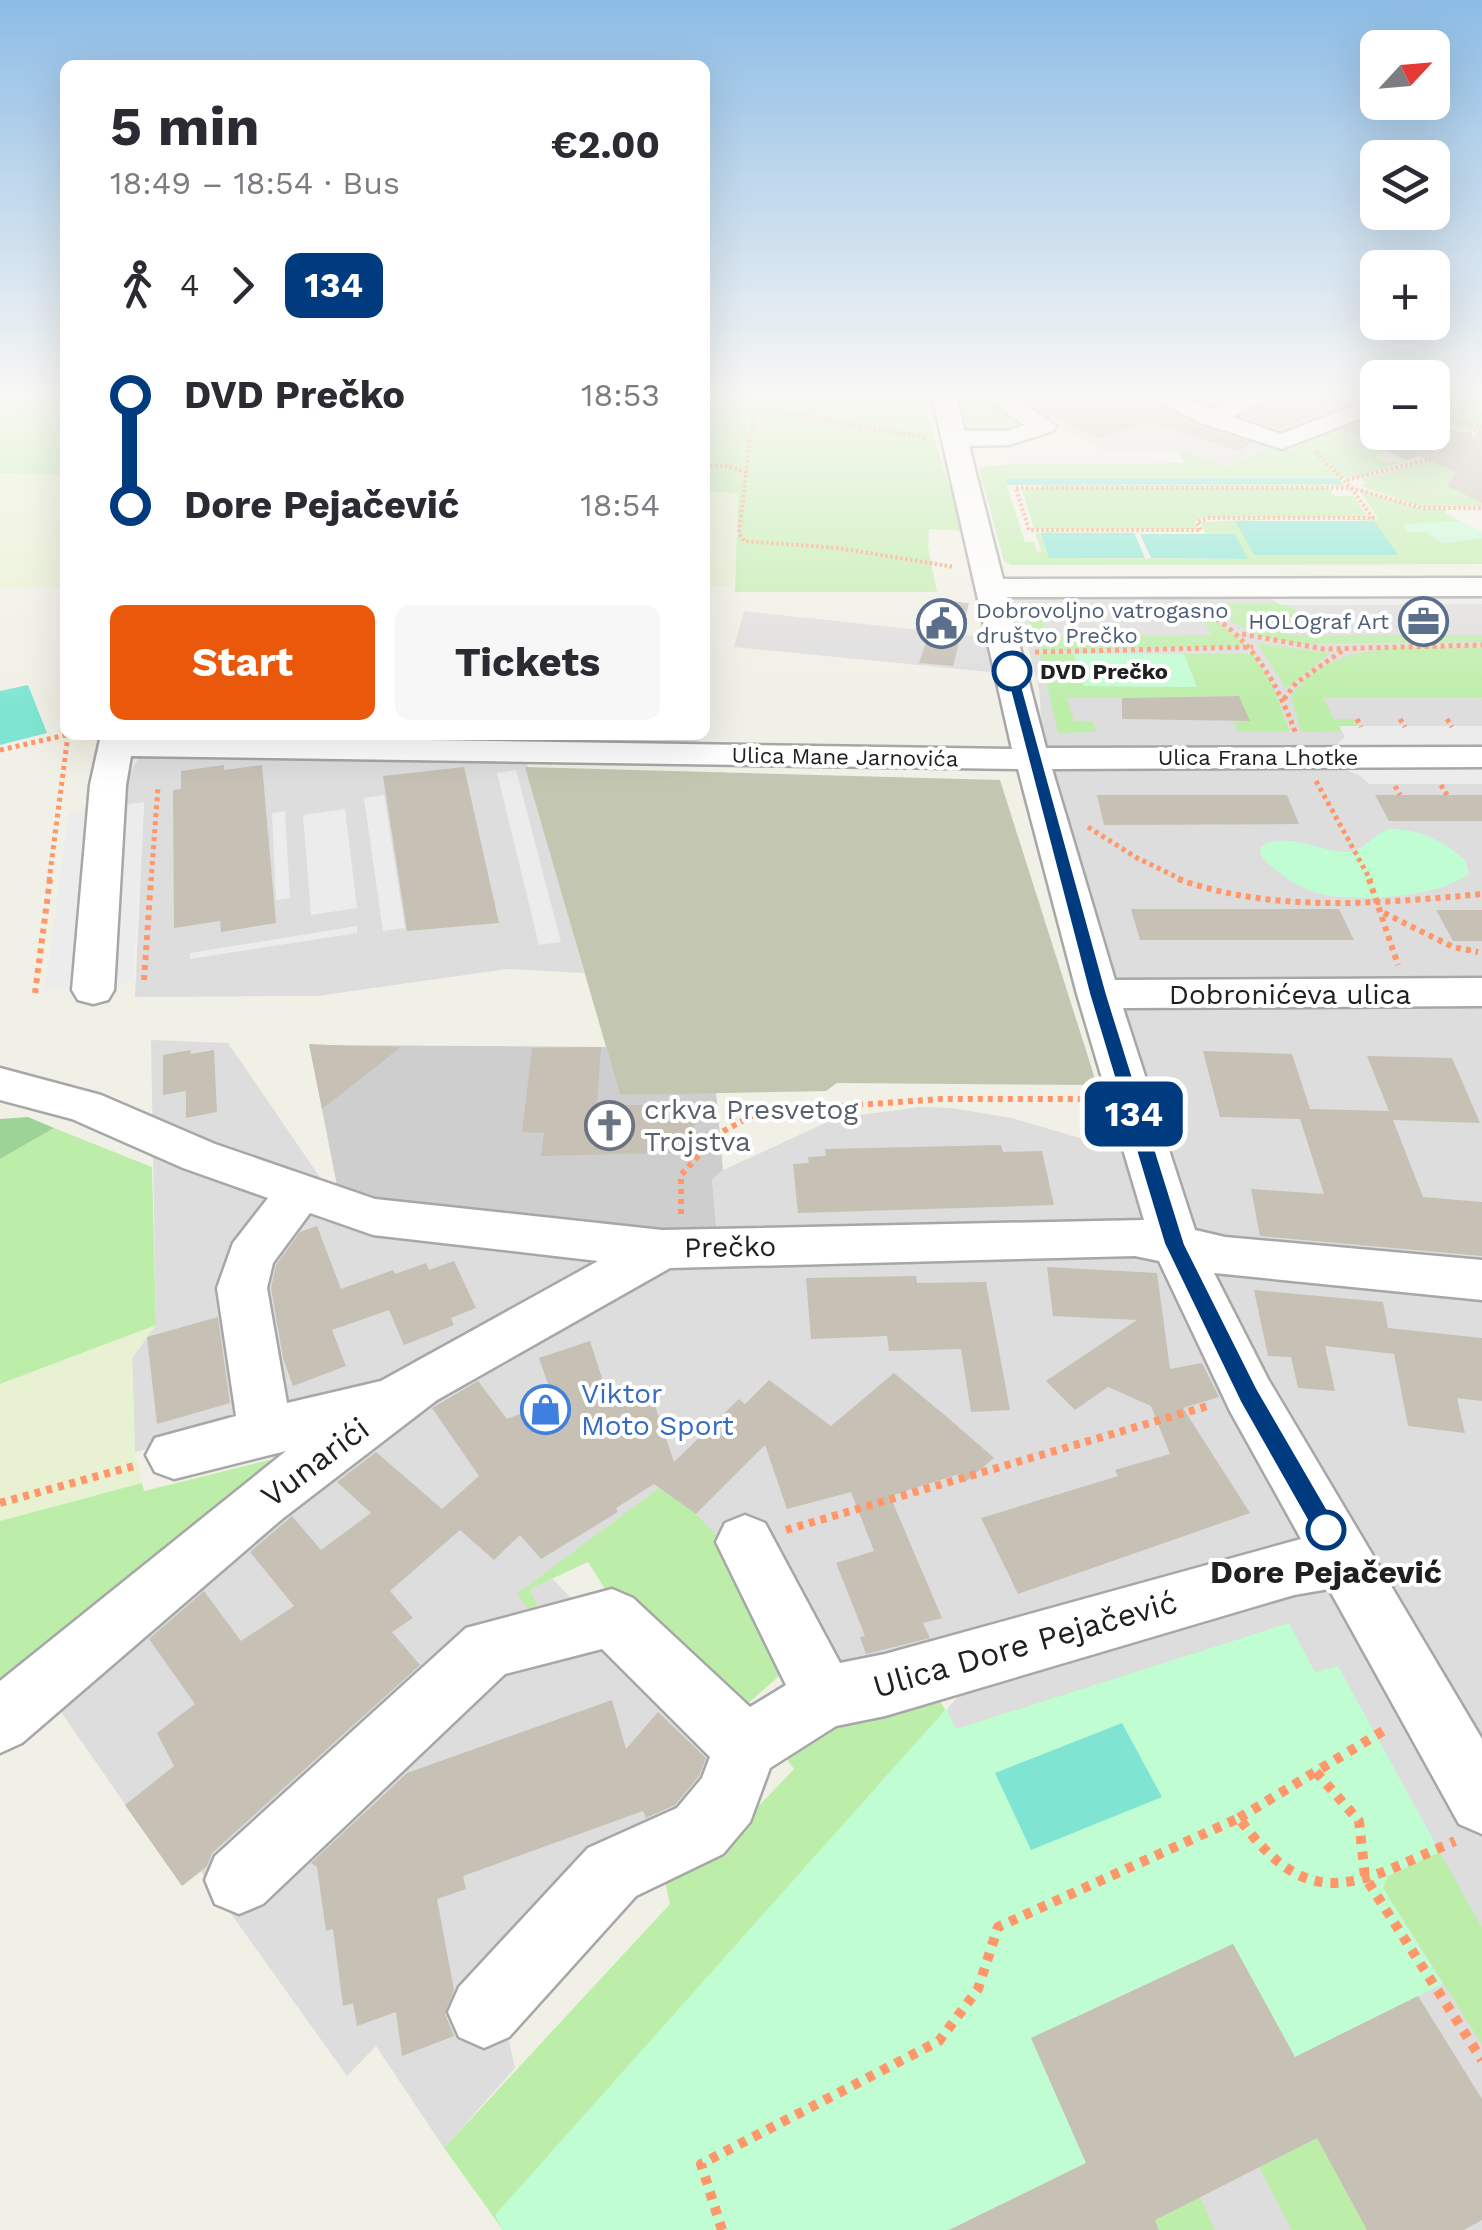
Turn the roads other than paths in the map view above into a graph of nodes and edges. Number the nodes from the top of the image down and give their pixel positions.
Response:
1 (971, 496) edge
2 (985, 579) junction
3 (1482, 587) edge
4 (117, 741) edge
5 (394, 743) edge
6 (688, 744) edge
7 (1482, 757) edge
8 (1034, 758) junction
9 (1480, 972) edge
10 (93, 990) dead end
11 (1098, 994) junction
12 (0, 1084) edge
13 (300, 1191) junction
14 (1174, 1244) junction
15 (672, 1249) junction
16 (1482, 1280) edge
17 (396, 1400) junction
18 (265, 1430) junction
19 (174, 1455) road end
20 (745, 1542) road end
21 (1342, 1559) junction
22 (824, 1697) junction
23 (0, 1721) edge
24 (746, 1748) junction
25 (1468, 1821) edge
26 (239, 1880) dead end
27 (484, 2012) dead end

1 - 2 street
2 - 3 street
2 - 8 street
4 - 5 street, Ulica Mane Jarnovića
4 - 10 street, Ulica Mane Jarnovića
5 - 6 street, Ulica Mane Jarnovića
6 - 8 street, Ulica Mane Jarnovića
7 - 8 street, Ulica Frana Lhotke
8 - 11 street
9 - 11 street, Dobronićeva ulica
11 - 14 street
12 - 13 street, Prečko
13 - 15 street, Prečko
13 - 18 street
14 - 15 street, Prečko
14 - 16 street, Prečko
14 - 21 street
15 - 17 street, Vunarići
17 - 18 street
17 - 23 street, Vunarići
18 - 19 street
20 - 22 street
21 - 22 street, Ulica Dore Pejačević
21 - 25 street
22 - 24 street, Ulica Dore Pejačević
24 - 26 street
24 - 27 street

